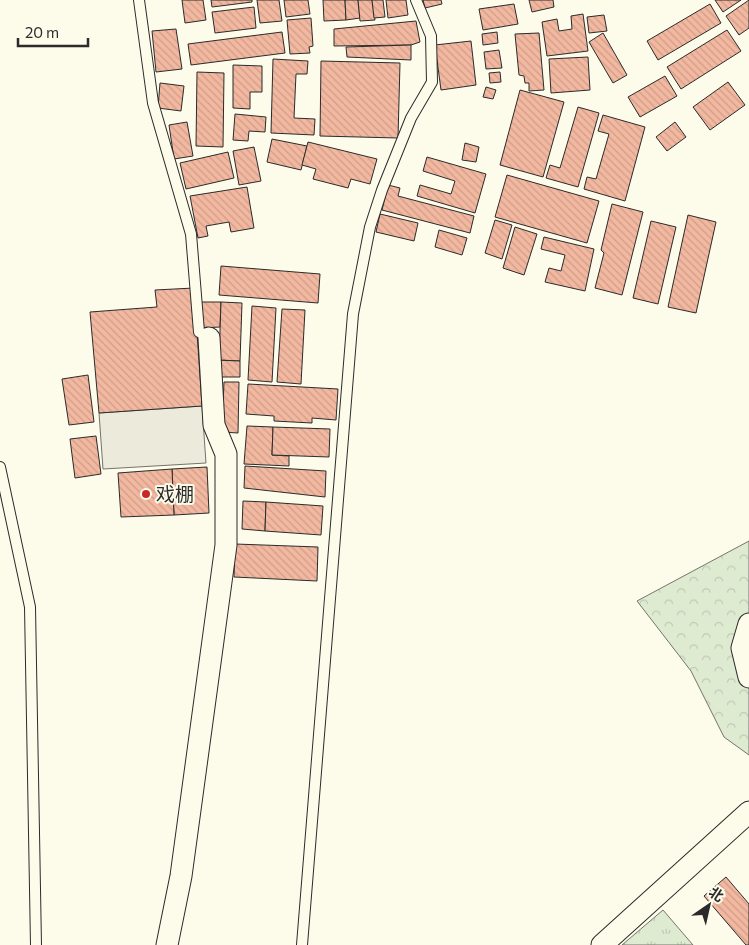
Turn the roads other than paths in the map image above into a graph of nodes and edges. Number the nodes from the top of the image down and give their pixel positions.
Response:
1 (139, 0) edge
2 (416, 0) edge
3 (209, 338) joint
4 (0, 468) edge
5 (749, 624) edge
6 (749, 677) edge
7 (749, 812) edge
8 (36, 945) edge
9 (167, 945) edge
10 (302, 945) edge
11 (602, 945) edge

1 - 3 lane
2 - 10 lane
3 - 9 street
4 - 8 lane
5 - 6 street
7 - 11 street

